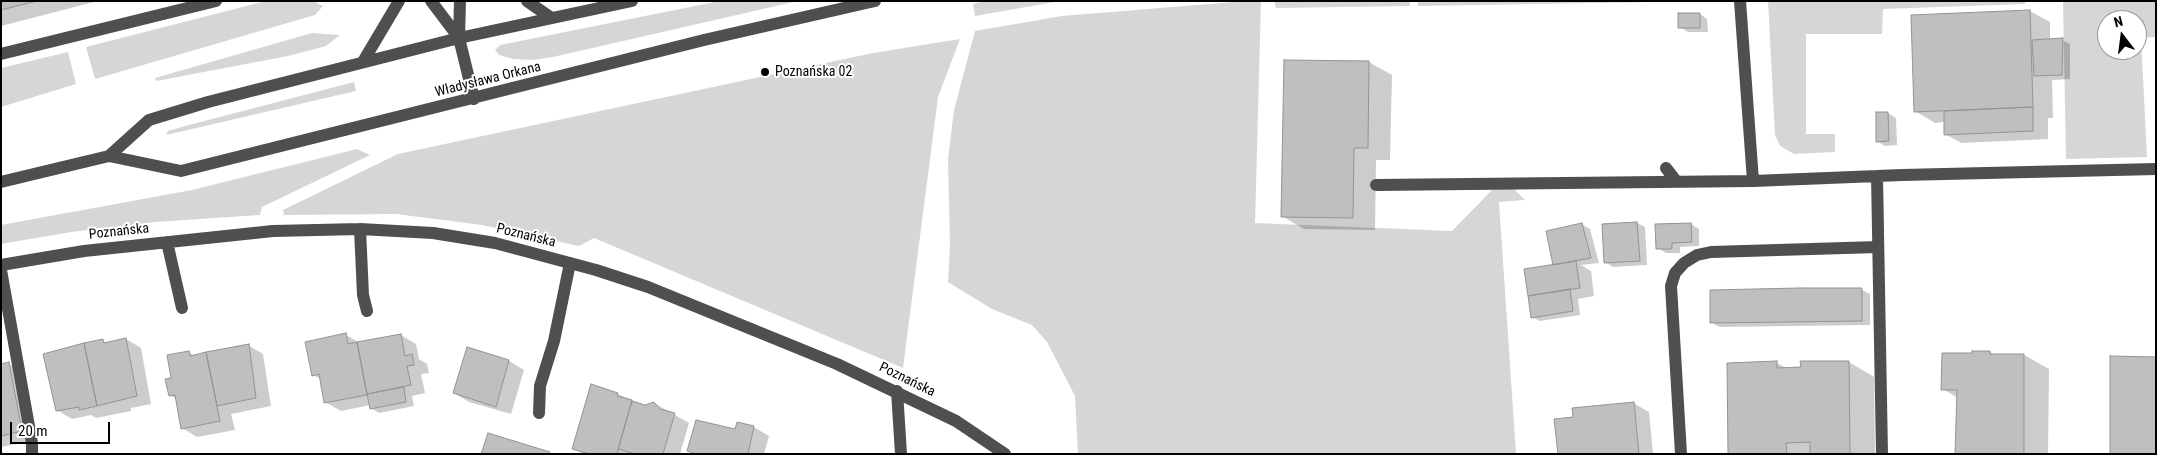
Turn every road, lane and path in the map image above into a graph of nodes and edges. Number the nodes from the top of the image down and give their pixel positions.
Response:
1 (216, 1) edge
2 (399, 1) edge
3 (431, 1) edge
4 (460, 1) edge
5 (527, 1) edge
6 (632, 1) edge
7 (874, 1) edge
8 (1740, 1) edge
9 (550, 17) junction
10 (459, 38) junction
11 (1, 54) edge
12 (364, 60) junction
13 (474, 99) junction
14 (109, 156) junction
15 (1666, 168) dead end
16 (2156, 170) edge
17 (1877, 176) junction
18 (1676, 181) junction
19 (1753, 181) junction
20 (1, 182) edge
21 (1376, 185) dead end
22 (360, 229) junction
23 (167, 242) junction
24 (1878, 247) junction
25 (570, 263) junction
26 (1, 265) edge
27 (2, 277) edge
28 (182, 308) dead end
29 (367, 311) dead end
30 (898, 391) junction
31 (538, 413) dead end
32 (32, 454) edge
33 (901, 454) edge
34 (1005, 454) edge
35 (1680, 454) edge
36 (1882, 454) edge

1 - 11 street
2 - 12 street
3 - 10 street
4 - 10 street
5 - 9 street
6 - 9 street, Władysława Orkana
7 - 13 street, Władysława Orkana
8 - 19 street
9 - 10 street, Władysława Orkana
10 - 12 street, Władysława Orkana
10 - 13 street
12 - 14 street, Władysława Orkana
13 - 14 street, Władysława Orkana
14 - 20 street, Władysława Orkana
15 - 18 street
16 - 17 street
17 - 19 street
17 - 24 street
18 - 19 street
18 - 21 street
22 - 23 street, Poznańska
22 - 25 street, Poznańska
22 - 29 street
23 - 26 street, Poznańska
23 - 28 street
24 - 35 street
24 - 36 street
25 - 30 street, Poznańska
25 - 31 street
27 - 32 street
30 - 33 street
30 - 34 street, Poznańska

